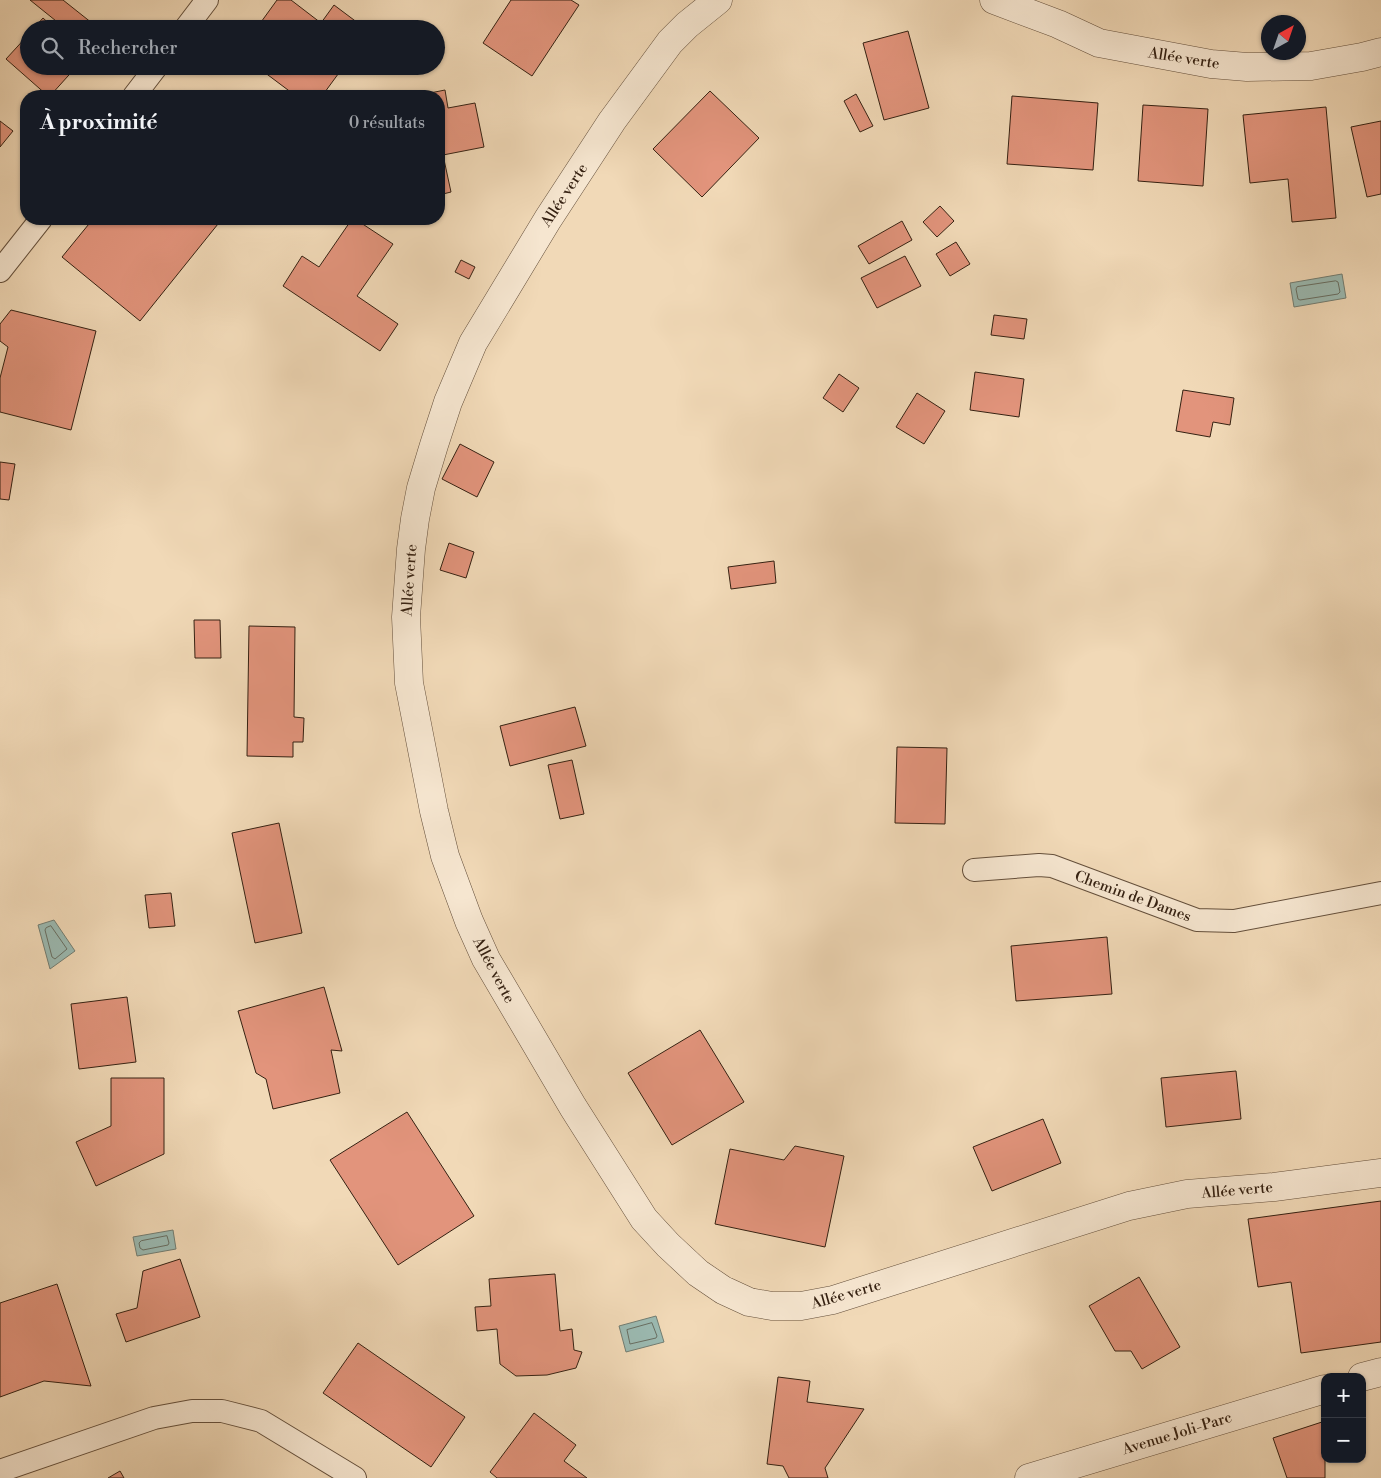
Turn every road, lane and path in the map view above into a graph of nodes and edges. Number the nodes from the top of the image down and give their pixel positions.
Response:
1 (207, 0) edge
2 (718, 0) edge
3 (994, 0) edge
4 (192, 20) edge
5 (1381, 52) edge
6 (150, 75) edge
7 (139, 90) edge
8 (36, 225) edge
9 (0, 271) edge
10 (974, 870) dead end
11 (1381, 893) edge
12 (1381, 1173) edge
13 (1381, 1372) edge
14 (1366, 1376) edge
15 (1321, 1390) edge
16 (0, 1470) edge
17 (355, 1478) edge
18 (1029, 1478) edge

1 - 4 street
2 - 12 street, Allée verte
3 - 5 street, Allée verte
6 - 7 street
8 - 9 street
10 - 11 street, Chemin de Dames
13 - 14 street
15 - 18 street, Avenue Joli-Parc
16 - 17 street

